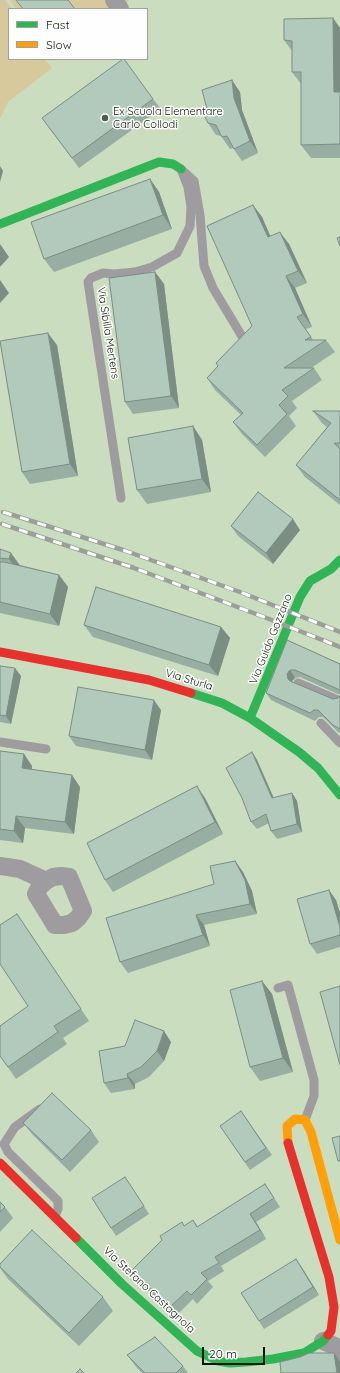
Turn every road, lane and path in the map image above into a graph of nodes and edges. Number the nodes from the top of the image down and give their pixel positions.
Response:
1 (181, 169) junction
2 (0, 224) edge
3 (246, 343) edge
4 (121, 498) dead end
5 (340, 560) edge
6 (0, 652) edge
7 (298, 683) edge
8 (340, 701) edge
9 (250, 718) junction
10 (321, 723) edge
11 (0, 742) edge
12 (340, 743) edge
13 (46, 749) dead end
14 (340, 795) edge
15 (0, 866) edge
16 (46, 881) dead end
17 (278, 988) dead end
18 (47, 1104) edge
19 (305, 1120) junction
20 (0, 1163) edge
21 (55, 1217) junction
22 (340, 1240) edge
23 (323, 1341) junction
24 (340, 1351) edge

1 - 2 street
1 - 3 lane
1 - 4 lane, Via Sibilla Mertens
5 - 9 street, Via Guido Gozzano
6 - 9 street, Via Sturla
7 - 8 lane
9 - 14 street, Via Sturla
10 - 12 lane
11 - 13 lane
15 - 16 street
17 - 19 lane
18 - 21 lane
19 - 22 street
19 - 23 street, Via Stefano Castagnola
20 - 21 street, Via Stefano Castagnola
21 - 23 street, Via Stefano Castagnola
23 - 24 street

